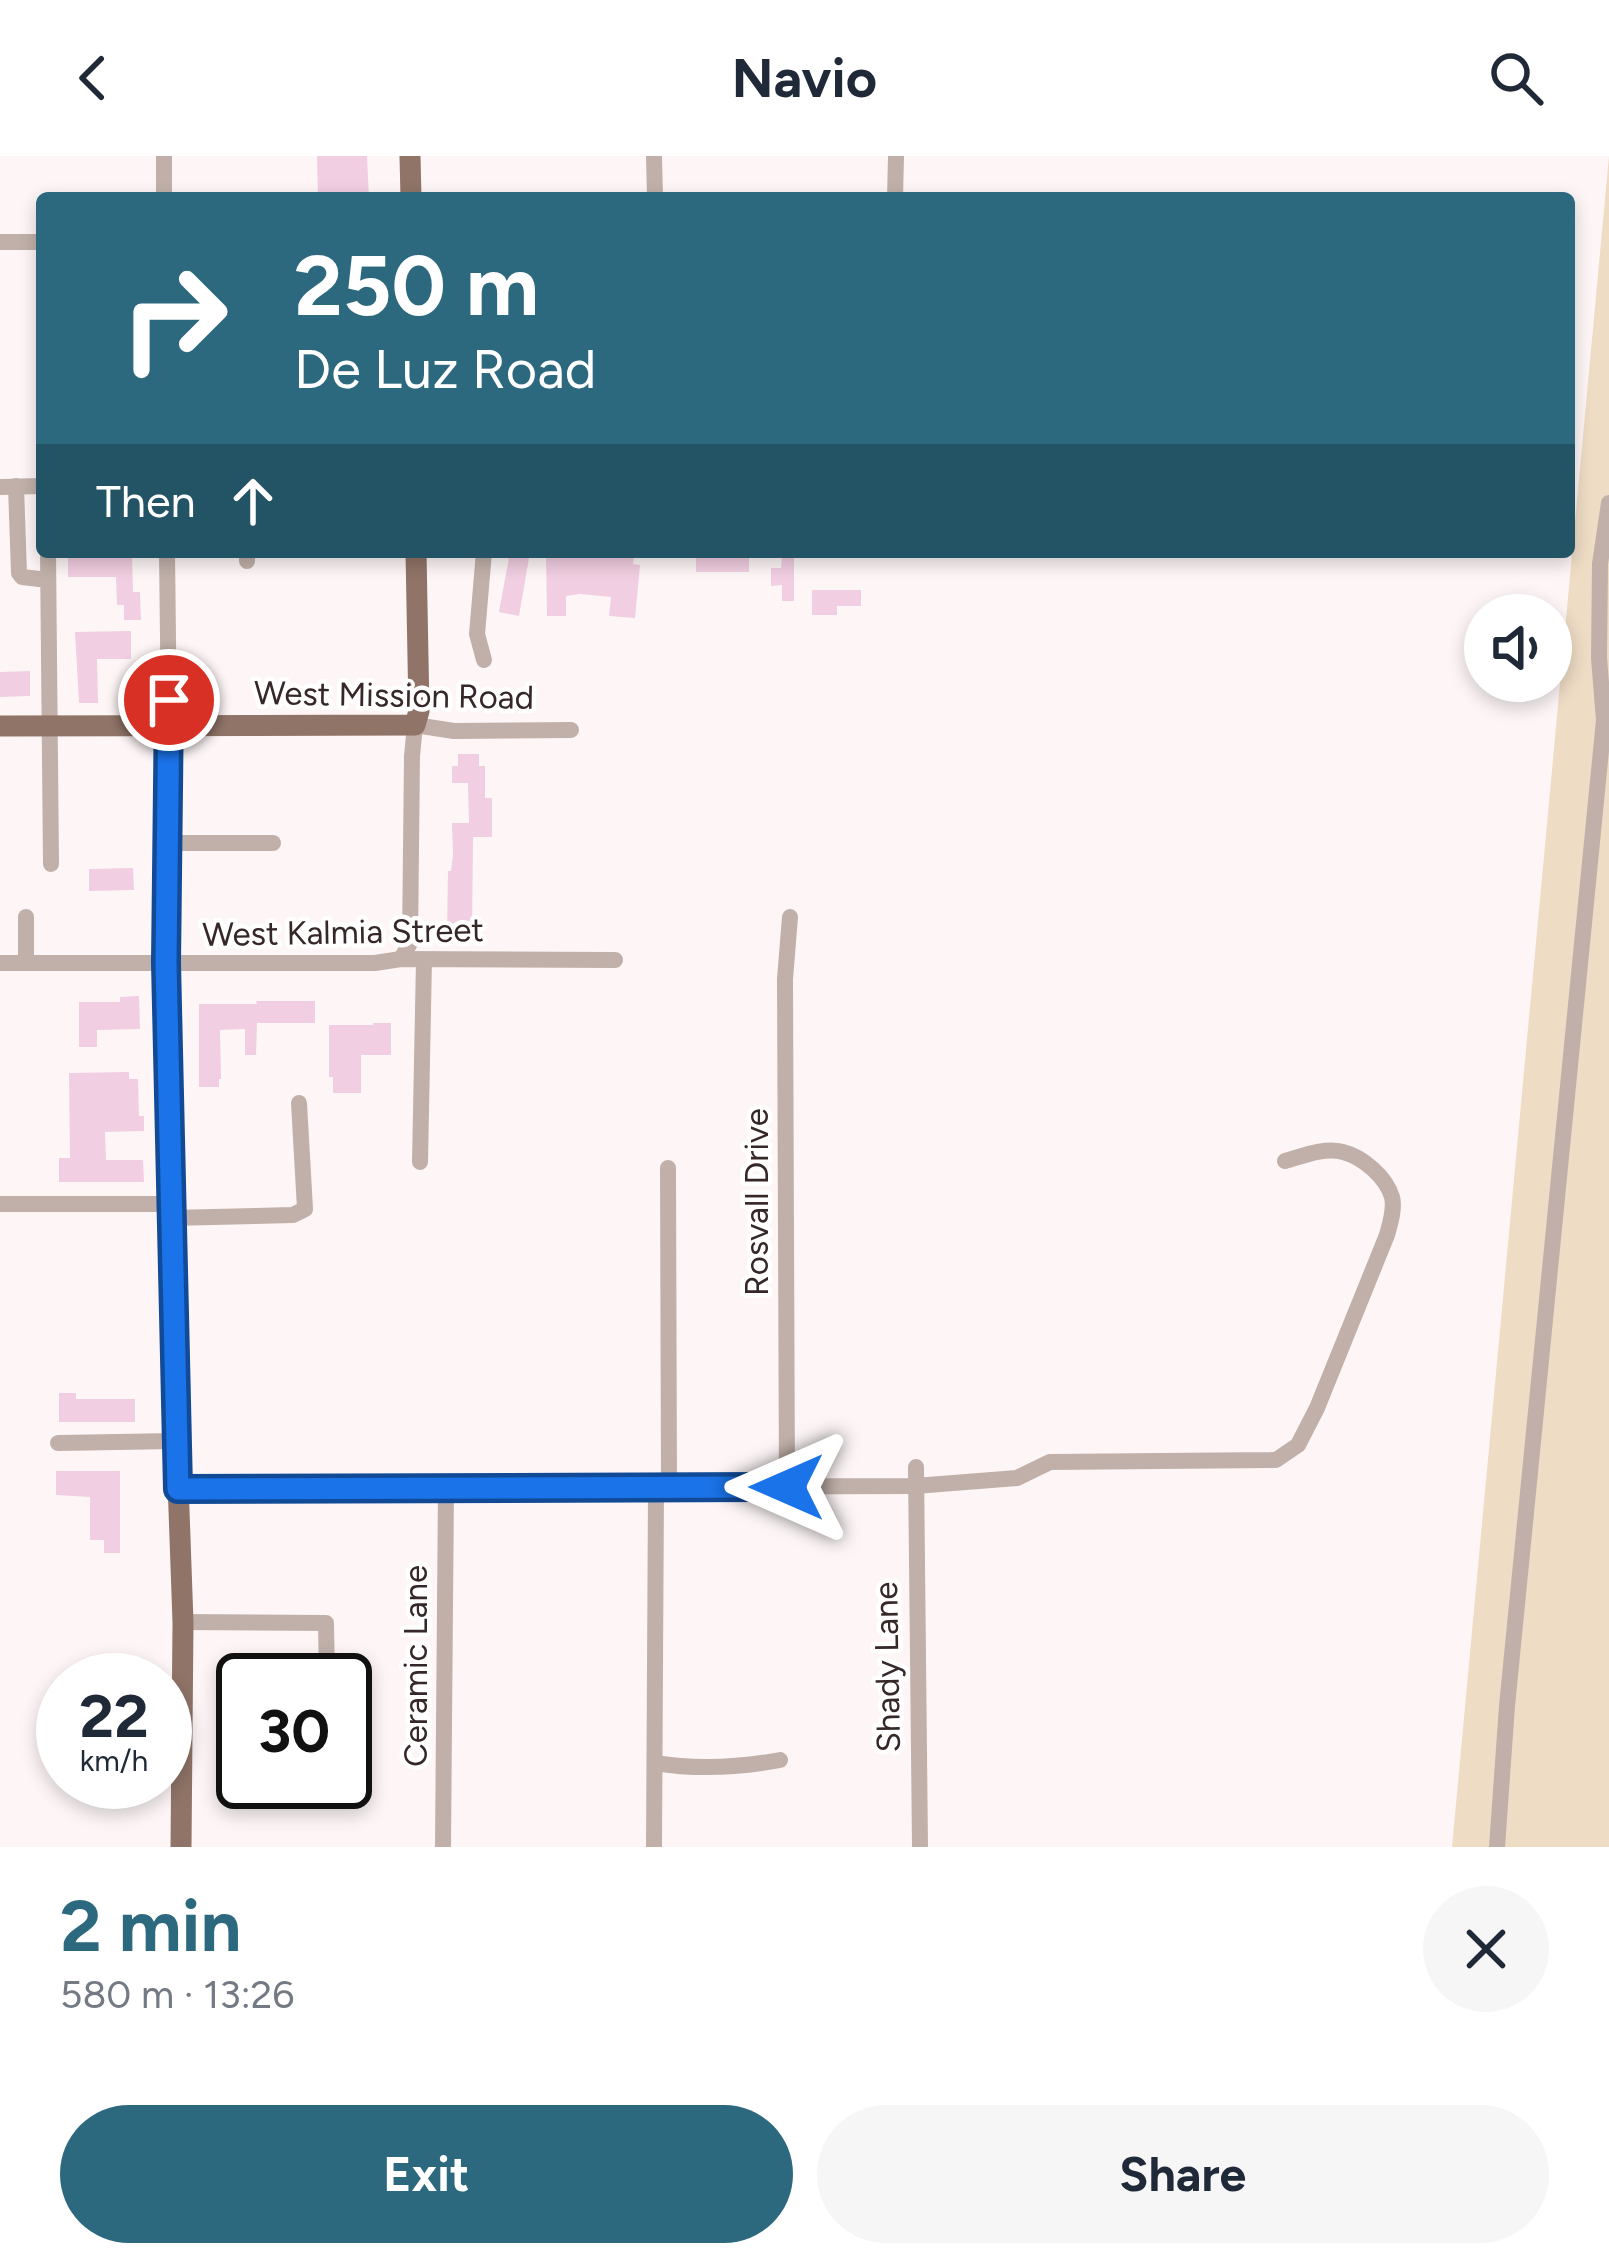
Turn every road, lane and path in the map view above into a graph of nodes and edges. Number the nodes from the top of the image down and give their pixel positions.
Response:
1 (164, 156) edge
2 (410, 156) edge
3 (654, 156) edge
4 (896, 156) edge
5 (164, 192) edge
6 (411, 192) edge
7 (655, 192) edge
8 (895, 192) edge
9 (0, 242) edge
10 (36, 242) edge
11 (8, 486) edge
12 (1609, 502) edge
13 (48, 558) edge
14 (167, 558) edge
15 (416, 558) edge
16 (483, 558) edge
17 (48, 580) junction
18 (484, 660) dead end
19 (415, 724) junction
20 (169, 725) junction
21 (0, 726) edge
22 (49, 726) junction
23 (571, 730) dead end
24 (165, 843) junction
25 (273, 843) dead end
26 (51, 864) dead end
27 (26, 917) dead end
28 (790, 917) dead end
29 (401, 959) junction
30 (616, 959) dead end
31 (424, 960) junction
32 (0, 963) edge
33 (26, 963) junction
34 (166, 963) junction
35 (298, 1103) dead end
36 (1286, 1161) dead end
37 (420, 1162) dead end
38 (668, 1168) dead end
39 (0, 1204) edge
40 (170, 1211) junction
41 (176, 1441) junction
42 (58, 1443) dead end
43 (915, 1477) junction
44 (446, 1486) junction
45 (663, 1487) junction
46 (787, 1487) junction
47 (178, 1489) junction
48 (183, 1622) junction
49 (327, 1653) edge
50 (780, 1760) dead end
51 (655, 1763) junction
52 (181, 1847) edge
53 (443, 1847) edge
54 (654, 1847) edge
55 (920, 1847) edge
56 (1497, 1847) edge

1 - 5 street
2 - 6 main road
3 - 7 street
4 - 8 street
9 - 10 street
11 - 17 street
12 - 56 street
13 - 17 street
14 - 20 street
15 - 19 main road
16 - 18 street
17 - 22 street
19 - 20 main road, West Mission Road
19 - 23 street, West Mission Road
19 - 29 street
20 - 22 main road, West Mission Road
20 - 24 main road
21 - 22 main road, West Mission Road
22 - 26 street
24 - 25 street
24 - 34 main road
27 - 33 street
28 - 46 street, Rosvall Drive
29 - 31 street, West Kalmia Street
29 - 34 street, West Kalmia Street
30 - 31 street, West Kalmia Street
31 - 37 street
32 - 33 street, West Kalmia Street
33 - 34 street, West Kalmia Street
34 - 40 main road
35 - 40 street
36 - 43 street
38 - 45 street
39 - 40 street
40 - 41 main road
41 - 42 street
41 - 47 main road
43 - 46 street
43 - 55 street, Shady Lane
44 - 45 street
44 - 47 street
44 - 53 street, Ceramic Lane
45 - 46 street
45 - 51 street
47 - 48 main road
48 - 49 street
48 - 52 main road
50 - 51 street
51 - 54 street

